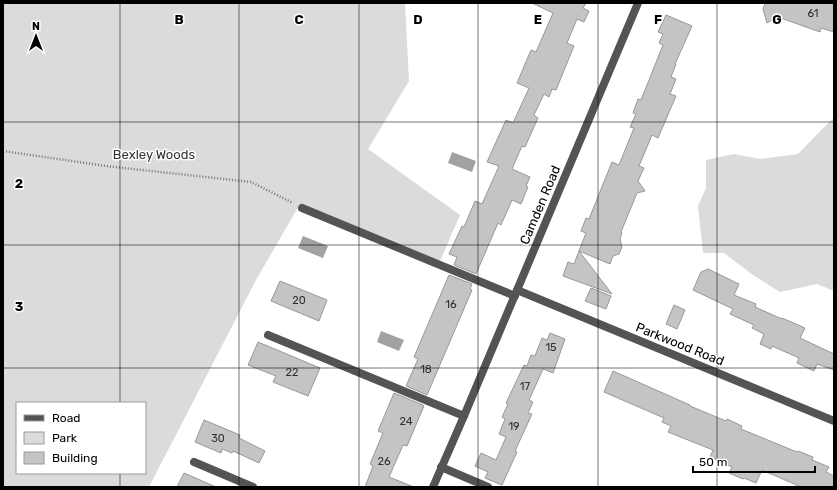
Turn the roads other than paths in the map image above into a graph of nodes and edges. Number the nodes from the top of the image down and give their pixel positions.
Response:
1 (638, 3) edge
2 (302, 208) road end
3 (516, 293) junction
4 (268, 335) dead end
5 (464, 416) junction
6 (834, 421) edge
7 (194, 462) dead end
8 (442, 467) junction
9 (253, 487) edge
10 (433, 487) edge
11 (488, 487) edge

1 - 3 street, Camden Road
2 - 3 street, Parkwood Road
3 - 5 street, Camden Road
3 - 6 street, Parkwood Road
4 - 5 street
5 - 8 street, Camden Road
7 - 9 street
8 - 10 street, Camden Road
8 - 11 street

